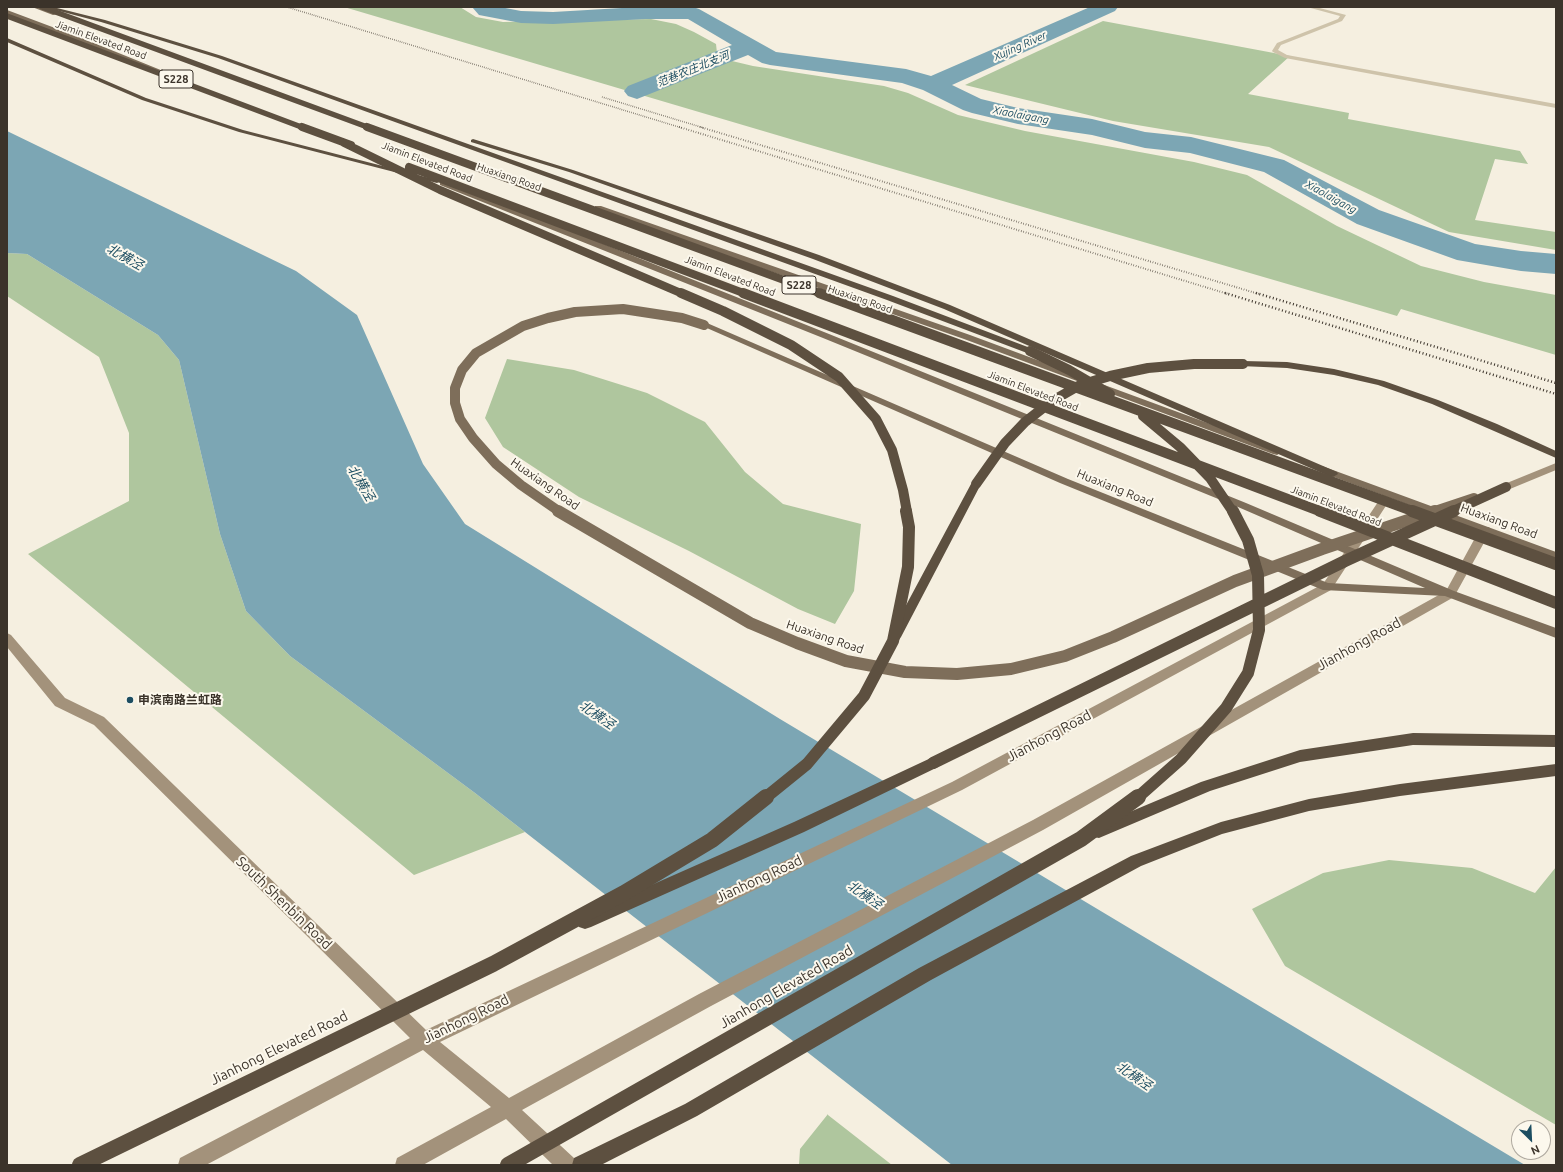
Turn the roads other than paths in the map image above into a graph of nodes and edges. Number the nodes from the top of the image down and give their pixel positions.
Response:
1 (35, 7) edge
2 (42, 7) edge
3 (47, 7) edge
4 (1310, 7) edge
5 (7, 12) edge
6 (7, 16) edge
7 (7, 40) edge
8 (1556, 106) edge
9 (392, 120) junction
10 (344, 143) junction
11 (437, 181) junction
12 (1556, 456) edge
13 (1556, 466) edge
14 (1333, 474) junction
15 (1506, 487) junction
16 (1388, 495) junction
17 (1485, 530) junction
18 (1352, 551) junction
19 (1556, 556) edge
20 (1556, 564) edge
21 (1327, 587) junction
22 (1450, 594) junction
23 (1556, 603) edge
24 (1556, 633) edge
25 (7, 638) edge
26 (893, 641) junction
27 (1556, 741) edge
28 (1556, 770) edge
29 (1081, 839) junction
30 (493, 964) junction
31 (424, 1040) junction
32 (508, 1109) junction
33 (80, 1165) edge
34 (187, 1165) edge
35 (404, 1165) edge
36 (508, 1165) edge
37 (568, 1165) edge
38 (581, 1165) edge

1 - 14 main road, Huaxiang Road
2 - 20 highway, Jiamin Elevated Road / S228, bridge
3 - 9 highway, bridge
4 - 8 street
5 - 11 main road, Huaxiang Road
6 - 10 highway, Jiamin Elevated Road / S228, bridge
7 - 11 highway
9 - 14 highway
9 - 29 highway, bridge
10 - 23 highway, Jiamin Elevated Road / S228, bridge
10 - 26 highway, bridge
11 - 18 main road, Huaxiang Road
12 - 26 highway, bridge
13 - 15 main road
14 - 16 main road, Huaxiang Road
15 - 21 main road, Huaxiang Road, bridge
15 - 30 highway, bridge
16 - 17 main road, Huaxiang Road
16 - 18 main road
17 - 19 main road, Huaxiang Road
17 - 22 main road
18 - 21 main road
18 - 22 main road, Huaxiang Road
21 - 22 main road, Huaxiang Road
21 - 31 main road, Jianhong Road
22 - 24 main road, Huaxiang Road
22 - 32 main road, Jianhong Road
25 - 31 main road, South Shenbin Road
26 - 30 highway, bridge
27 - 29 highway, bridge
28 - 38 highway
29 - 36 highway, Jianhong Elevated Road, bridge
30 - 33 highway, Jianhong Elevated Road, bridge
31 - 32 main road, South Shenbin Road
31 - 34 main road, Jianhong Road
32 - 35 main road, Jianhong Road
32 - 37 main road, South Shenbin Road

